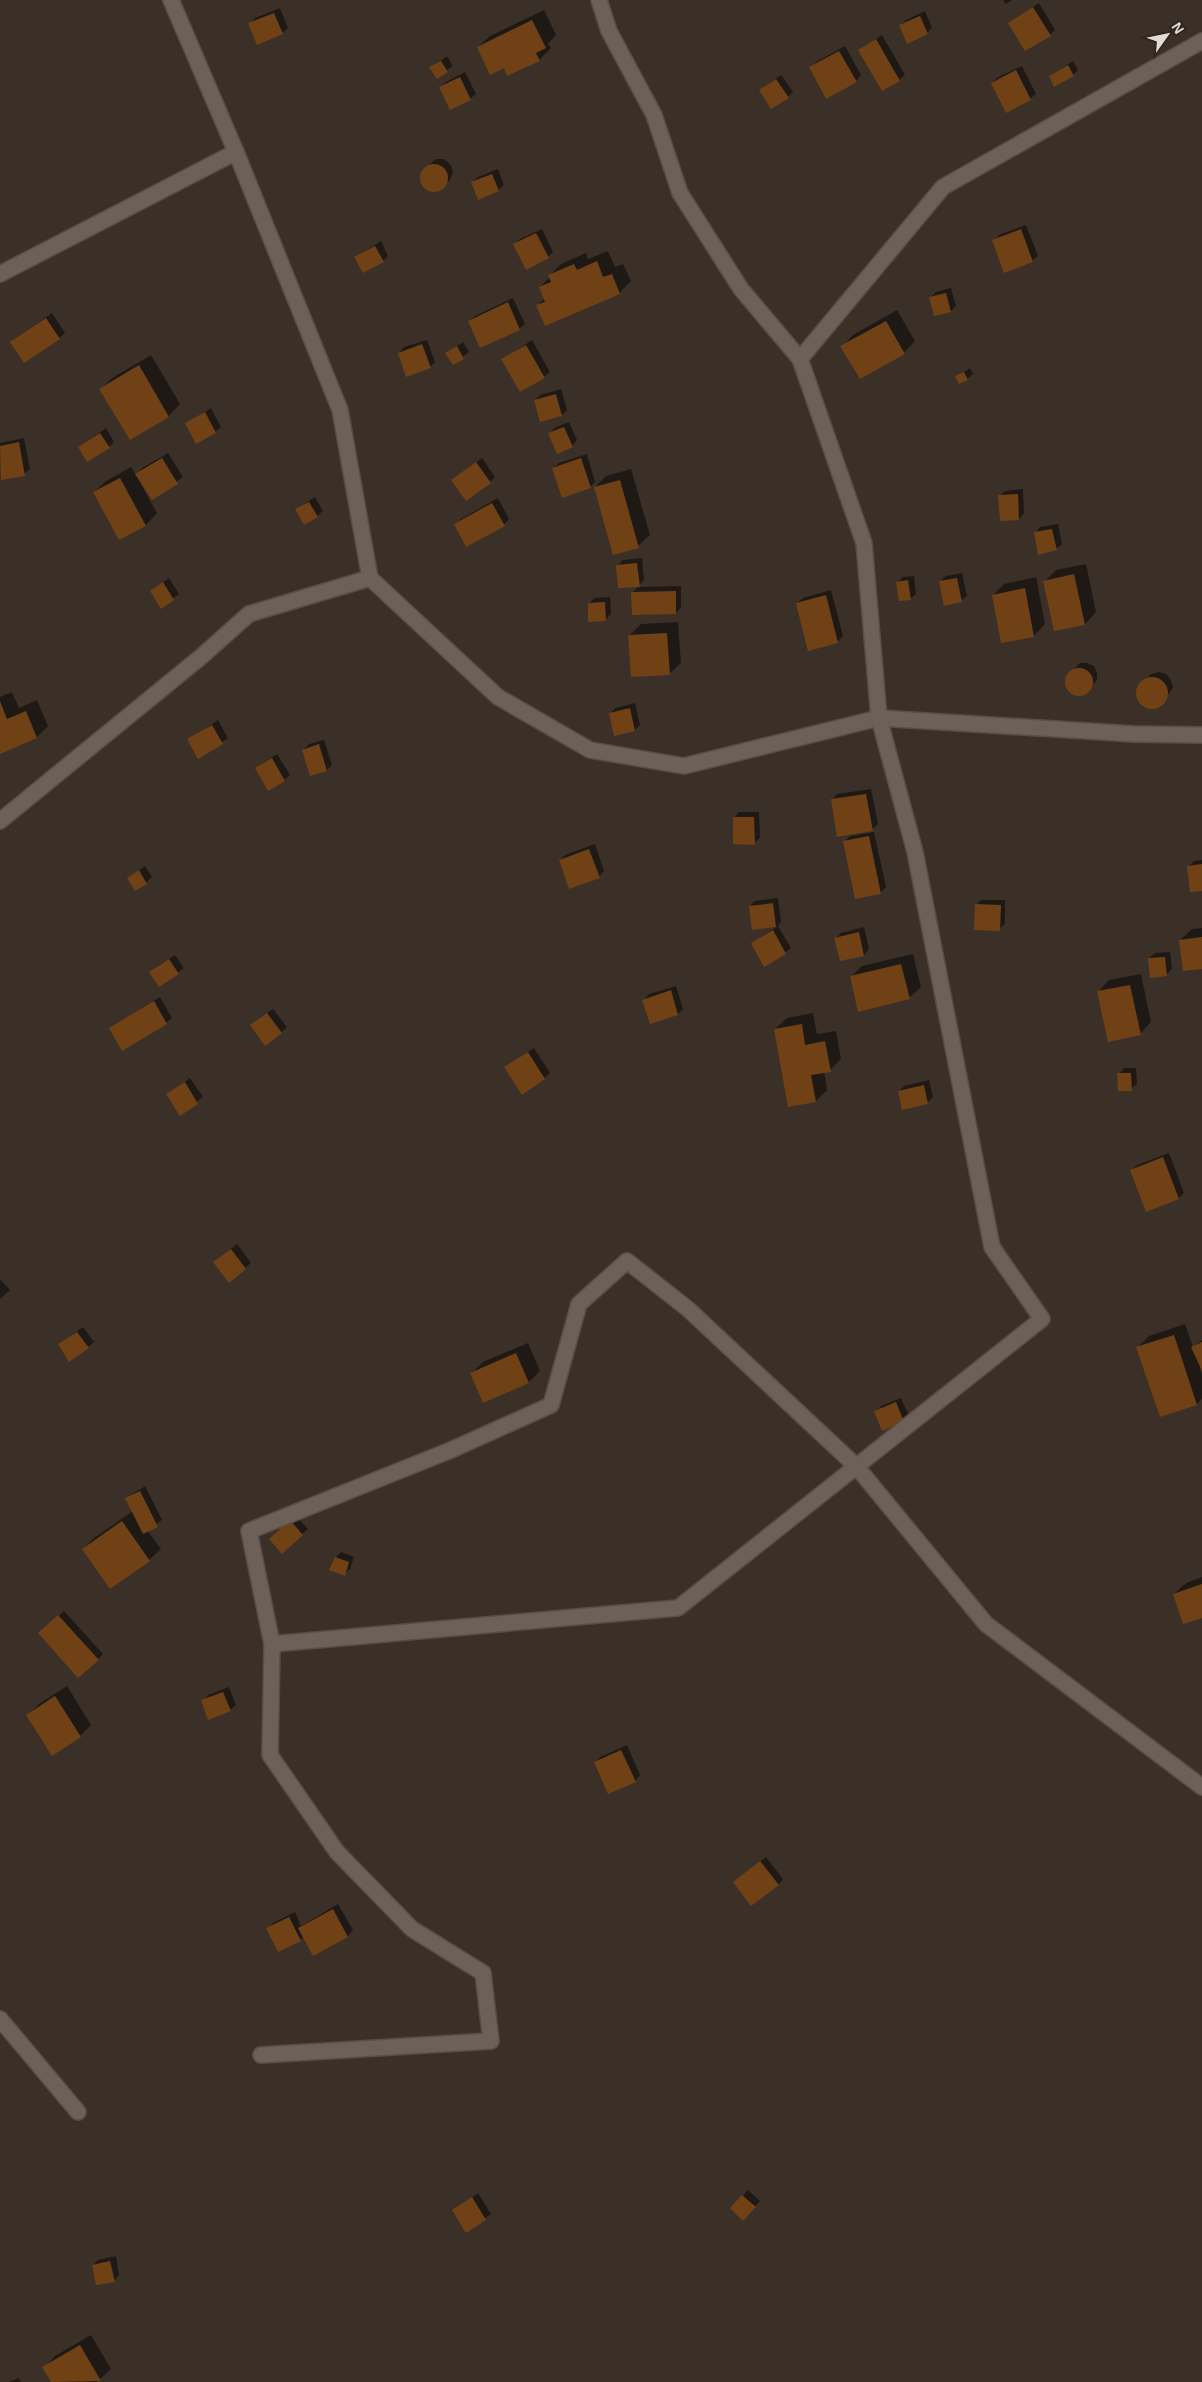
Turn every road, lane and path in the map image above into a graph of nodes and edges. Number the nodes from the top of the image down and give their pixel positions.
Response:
1 (171, 0) edge
2 (599, 0) edge
3 (1202, 41) edge
4 (236, 152) junction
5 (0, 274) edge
6 (800, 359) junction
7 (370, 578) junction
8 (879, 718) junction
9 (1202, 736) edge
10 (0, 820) edge
11 (856, 1466) junction
12 (272, 1644) junction
13 (1202, 1787) edge
14 (0, 2018) edge
15 (261, 2055) dead end
16 (78, 2112) dead end

1 - 4 street
2 - 6 street
3 - 6 street
4 - 5 street
4 - 7 street
6 - 8 street
7 - 8 street
7 - 10 street
8 - 9 street
8 - 11 street
11 - 12 street
11 - 12 street
11 - 13 street
12 - 15 street
14 - 16 street

